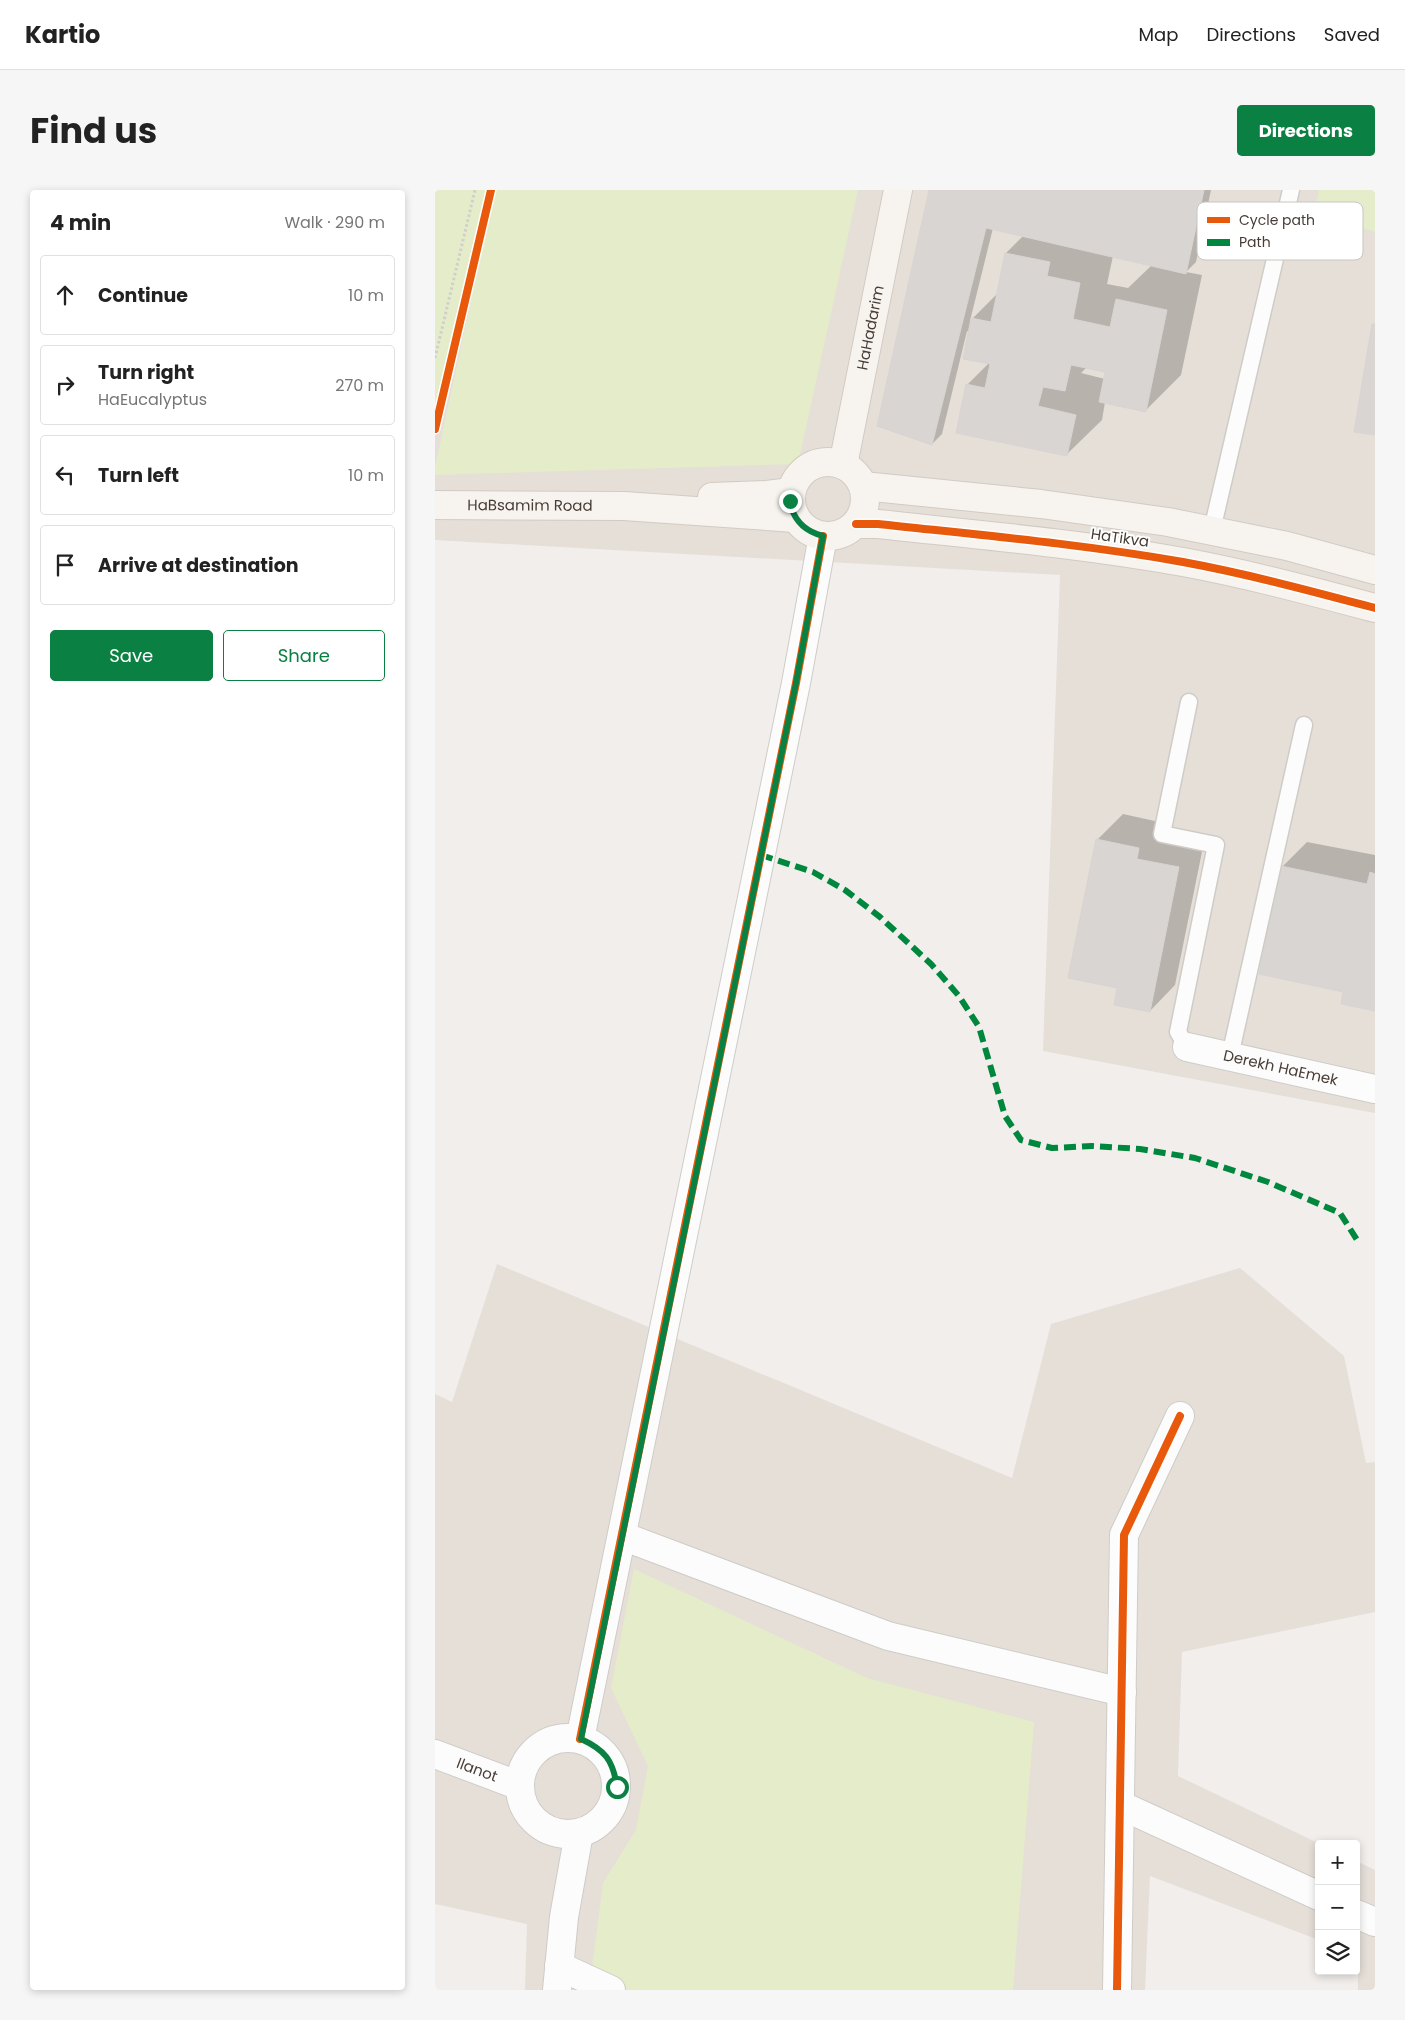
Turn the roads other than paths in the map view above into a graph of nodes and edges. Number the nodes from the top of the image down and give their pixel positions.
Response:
1 (899, 190) edge
2 (1275, 260) edge
3 (843, 464) junction
4 (863, 486) junction
5 (791, 492) junction
6 (435, 504) edge
7 (624, 506) junction
8 (795, 518) junction
9 (856, 524) junction
10 (1212, 530) junction
11 (823, 536) junction
12 (1375, 570) edge
13 (1375, 608) edge
14 (1189, 702) dead end
15 (1304, 725) dead end
16 (1187, 1047) joint
17 (1230, 1056) junction
18 (1375, 1089) edge
19 (1179, 1416) dead end
20 (622, 1536) junction
21 (1122, 1692) junction
22 (581, 1739) junction
23 (435, 1754) edge
24 (519, 1786) junction
25 (1120, 1805) junction
26 (579, 1833) junction
27 (1315, 1894) edge
28 (1360, 1916) edge
29 (1375, 1922) edge
30 (558, 1978) edge
31 (611, 1990) edge
32 (1117, 1990) edge

1 - 3 street, HaHadarim
2 - 10 lane
3 - 4 street
3 - 5 street
4 - 9 street
4 - 10 street, HaTikva
5 - 7 street, HaBsamim Road
5 - 8 street
6 - 7 street, HaBsamim Road
7 - 8 street, HaBsamim Road
8 - 11 street
9 - 11 street
9 - 13 street, HaTikva
10 - 12 street, HaTikva
11 - 20 street
14 - 16 lane
15 - 17 lane
16 - 17 street, Derekh HaEmek
17 - 18 street, Derekh HaEmek
19 - 21 street
20 - 21 street
20 - 22 street
21 - 25 street
22 - 24 street
22 - 26 street
23 - 24 street, Ilanot
24 - 26 street
25 - 27 street
25 - 32 street
26 - 30 street
28 - 29 street
30 - 31 street

